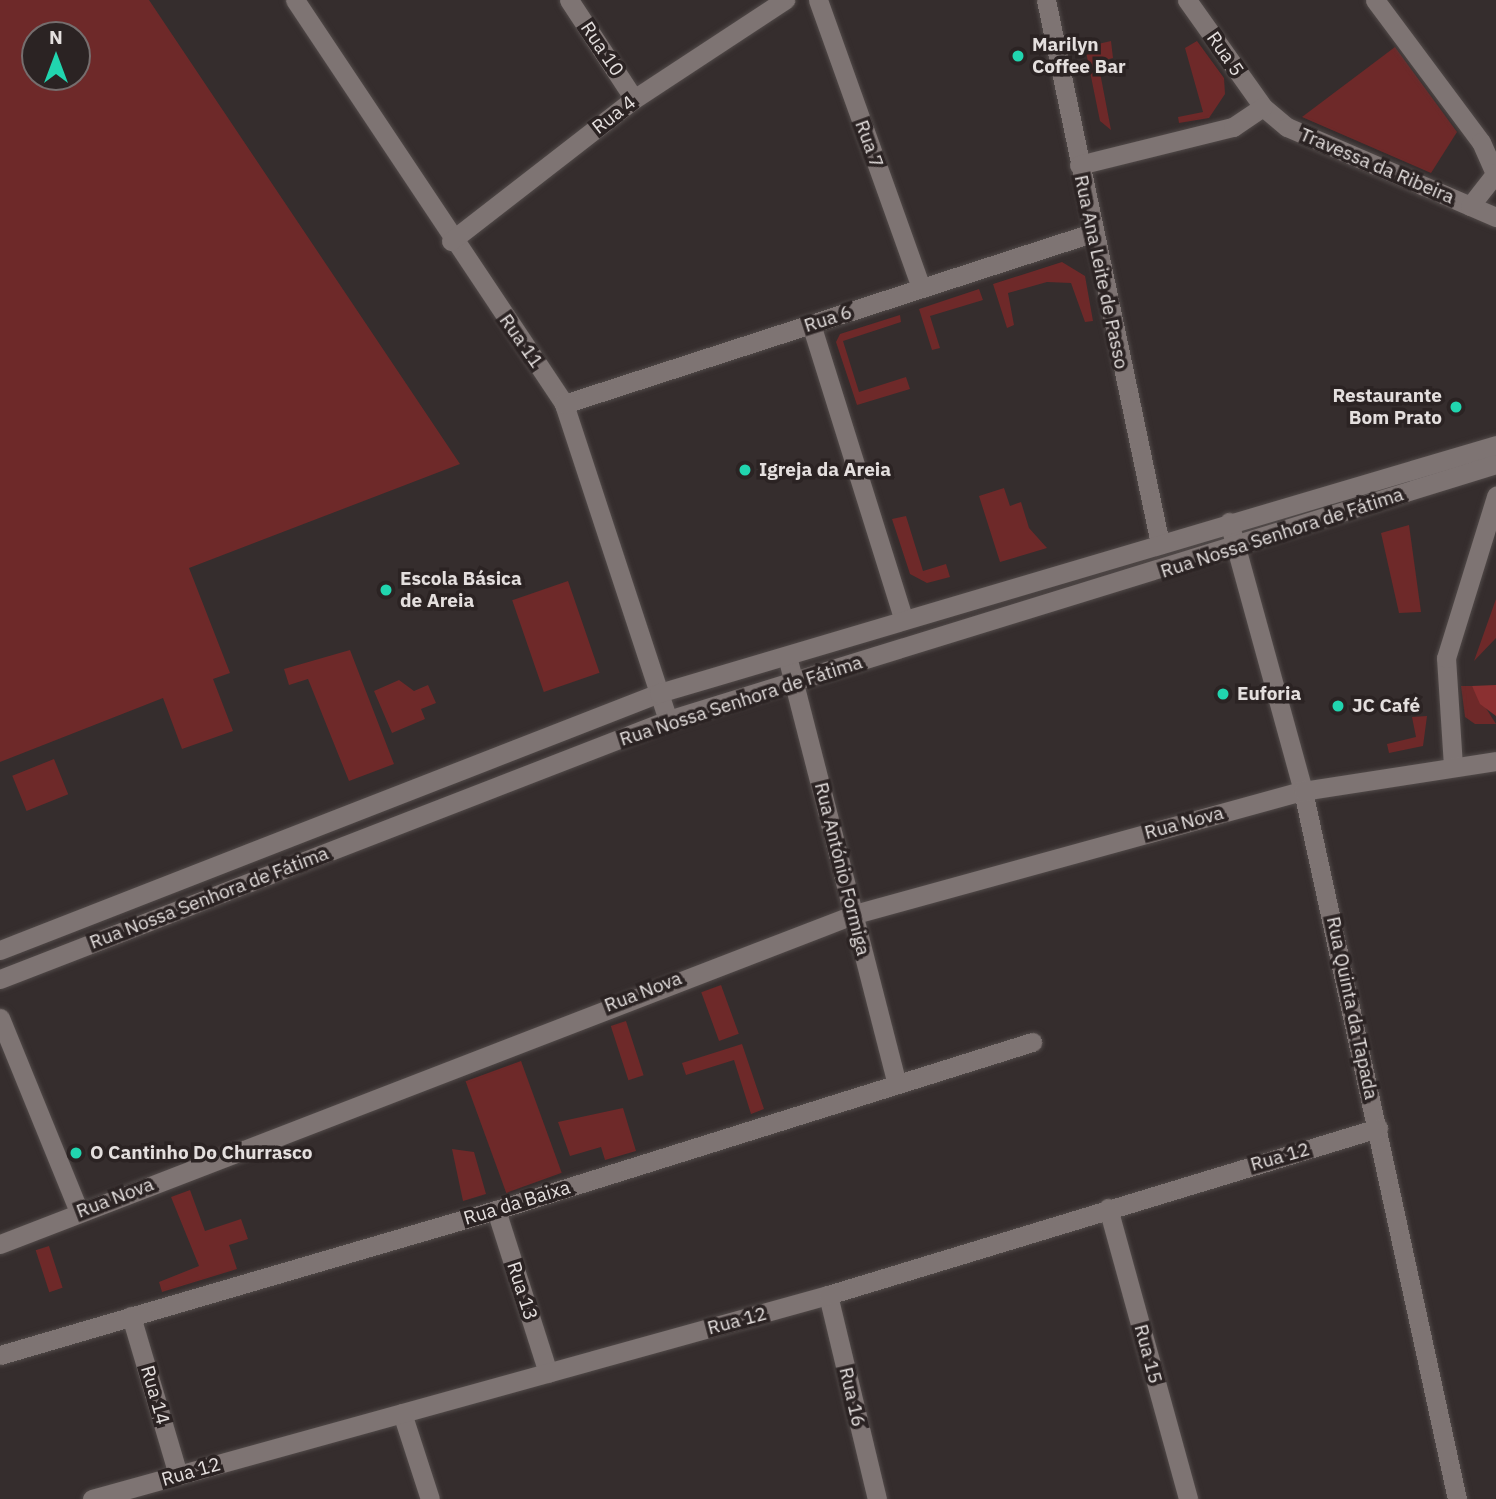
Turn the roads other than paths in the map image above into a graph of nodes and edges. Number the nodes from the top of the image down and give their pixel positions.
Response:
1 (295, 0) edge
2 (569, 0) edge
3 (785, 0) edge
4 (818, 0) edge
5 (1046, 0) edge
6 (1187, 0) edge
7 (1375, 0) edge
8 (634, 99) junction
9 (1263, 107) junction
10 (1079, 165) junction
11 (1496, 173) edge
12 (1470, 206) junction
13 (1496, 217) edge
14 (1093, 233) junction
15 (451, 241) junction
16 (921, 288) junction
17 (811, 324) junction
18 (564, 404) junction
19 (1496, 446) edge
20 (1496, 464) edge
21 (1496, 496) edge
22 (1228, 522) junction
23 (1160, 544) junction
24 (1236, 549) junction
25 (904, 620) junction
26 (787, 656) junction
27 (794, 683) junction
28 (659, 693) junction
29 (668, 720) junction
30 (1496, 761) edge
31 (1453, 766) junction
32 (1303, 791) junction
33 (855, 914) junction
34 (0, 950) edge
35 (0, 979) edge
36 (0, 1018) edge
37 (1032, 1042) dead end
38 (897, 1083) junction
39 (1378, 1128) junction
40 (1108, 1208) junction
41 (496, 1210) junction
42 (79, 1212) junction
43 (0, 1244) edge
44 (828, 1296) junction
45 (131, 1316) junction
46 (0, 1355) edge
47 (548, 1373) junction
48 (402, 1413) junction
49 (178, 1475) junction
50 (92, 1499) edge
51 (430, 1499) edge
52 (877, 1499) edge
53 (1188, 1499) edge
54 (1457, 1499) edge

1 - 15 street, Rua 11
2 - 8 street, Rua 10
3 - 8 street, Rua 4
4 - 16 street, Rua 7
5 - 10 street, Rua Ana Leite de Passo
6 - 9 street, Rua 5
7 - 11 street
8 - 15 street, Rua 4
9 - 10 street
9 - 12 street, Travessa da Ribeira
10 - 14 street, Rua Ana Leite de Passo
11 - 12 street
12 - 13 street, Travessa da Ribeira
14 - 16 street, Rua 6
14 - 23 street, Rua Ana Leite de Passo
15 - 18 street, Rua 11
16 - 17 street, Rua 6
17 - 18 street, Rua 6
17 - 25 street
18 - 28 street, Rua 11
19 - 22 street, Rua Nossa Senhora de Fátima
20 - 24 street, Rua Nossa Senhora de Fátima
21 - 31 street
22 - 23 street, Rua Nossa Senhora de Fátima
22 - 24 street, Rua Quinta da Tapada
23 - 25 street, Rua Nossa Senhora de Fátima
24 - 27 street, Rua Nossa Senhora de Fátima
24 - 32 street, Rua Quinta da Tapada
25 - 26 street, Rua Nossa Senhora de Fátima
26 - 27 street, Rua António Formiga
26 - 28 street, Rua Nossa Senhora de Fátima
27 - 29 street, Rua Nossa Senhora de Fátima
27 - 33 street, Rua António Formiga
28 - 29 street, Rua 11
28 - 34 street, Rua Nossa Senhora de Fátima
29 - 35 street, Rua Nossa Senhora de Fátima
30 - 31 street, Rua Nova
31 - 32 street, Rua Nova
32 - 33 street, Rua Nova
32 - 39 street, Rua Quinta da Tapada
33 - 38 street, Rua António Formiga
33 - 42 street, Rua Nova
36 - 42 street
37 - 38 street, Rua da Baixa
38 - 41 street, Rua da Baixa
39 - 40 street, Rua 12
39 - 54 street, Rua Quinta da Tapada
40 - 44 street, Rua 12
40 - 53 street, Rua 15
41 - 45 street, Rua da Baixa
41 - 47 street, Rua 13
42 - 43 street, Rua Nova
44 - 47 street, Rua 12
44 - 52 street, Rua 16
45 - 46 street, Rua da Baixa
45 - 49 street, Rua 14
47 - 48 street, Rua 12
48 - 49 street, Rua 12
48 - 51 street
49 - 50 street, Rua 12

